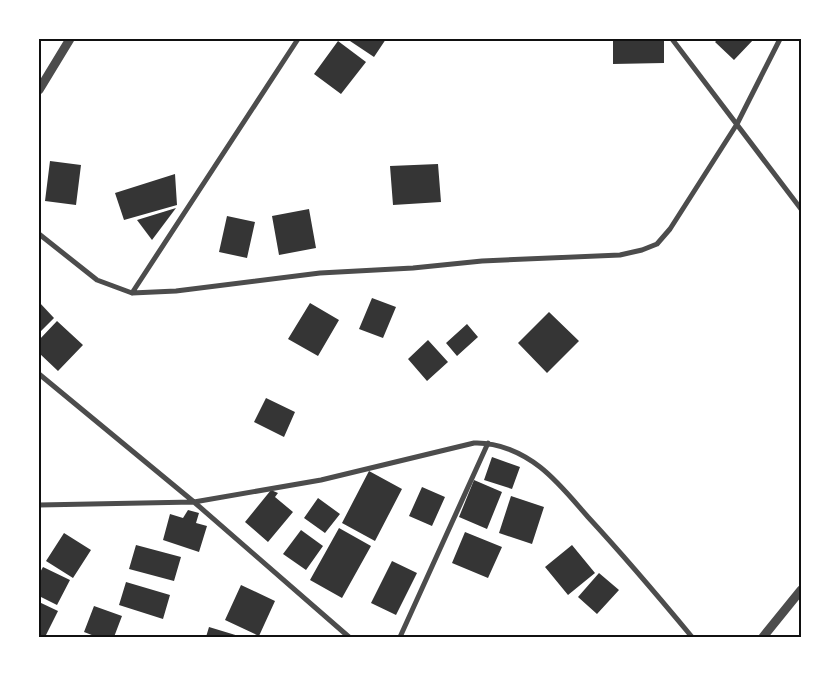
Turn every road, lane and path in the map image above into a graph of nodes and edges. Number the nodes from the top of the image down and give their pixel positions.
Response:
1 (70, 39) edge
2 (298, 39) edge
3 (672, 39) edge
4 (780, 39) edge
5 (39, 90) edge
6 (737, 124) junction
7 (801, 209) edge
8 (39, 234) edge
9 (132, 293) junction
10 (39, 374) edge
11 (488, 443) junction
12 (194, 502) junction
13 (39, 505) edge
14 (801, 590) edge
15 (349, 637) edge
16 (400, 637) edge
17 (692, 637) edge
18 (763, 637) edge

1 - 5 street
2 - 9 street
3 - 6 street
4 - 6 street
6 - 7 street
6 - 9 street
8 - 9 street
10 - 12 street
11 - 12 street
11 - 16 street
11 - 17 street
12 - 13 street
12 - 15 street
14 - 18 street

